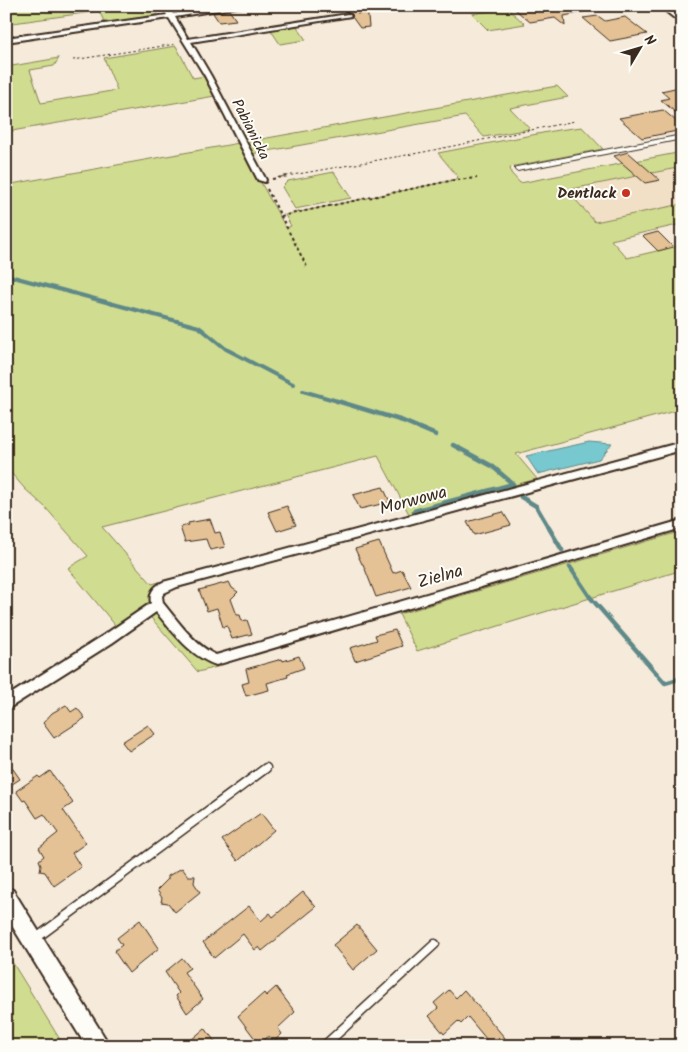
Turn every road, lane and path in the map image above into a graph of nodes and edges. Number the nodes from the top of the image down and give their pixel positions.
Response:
1 (165, 6) edge
2 (240, 6) edge
3 (405, 6) edge
4 (663, 6) edge
5 (170, 16) junction
6 (348, 16) joint
7 (682, 21) edge
8 (6, 40) edge
9 (187, 41) junction
10 (73, 60) dead end
11 (575, 121) dead end
12 (682, 137) edge
13 (517, 169) dead end
14 (477, 178) dead end
15 (262, 180) junction
16 (281, 216) junction
17 (307, 267) dead end
18 (682, 446) edge
19 (682, 524) edge
20 (156, 599) junction
21 (6, 704) edge
22 (266, 768) dead end
23 (6, 897) edge
24 (33, 940) junction
25 (435, 944) dead end
26 (99, 1046) edge
27 (324, 1046) edge

1 - 5 street, Pabianicka
2 - 5 street
3 - 6 path
4 - 7 main road
5 - 8 street
5 - 9 street, Pabianicka
6 - 9 street
9 - 10 path
9 - 15 street, Pabianicka
11 - 15 path
12 - 13 lane
14 - 16 path
15 - 16 path, Pabianicka
16 - 17 path, Pabianicka
18 - 20 street, Morwowa
19 - 20 street, Zielna
20 - 21 street, Morwowa
22 - 24 lane
23 - 24 street
24 - 26 street
25 - 27 lane

